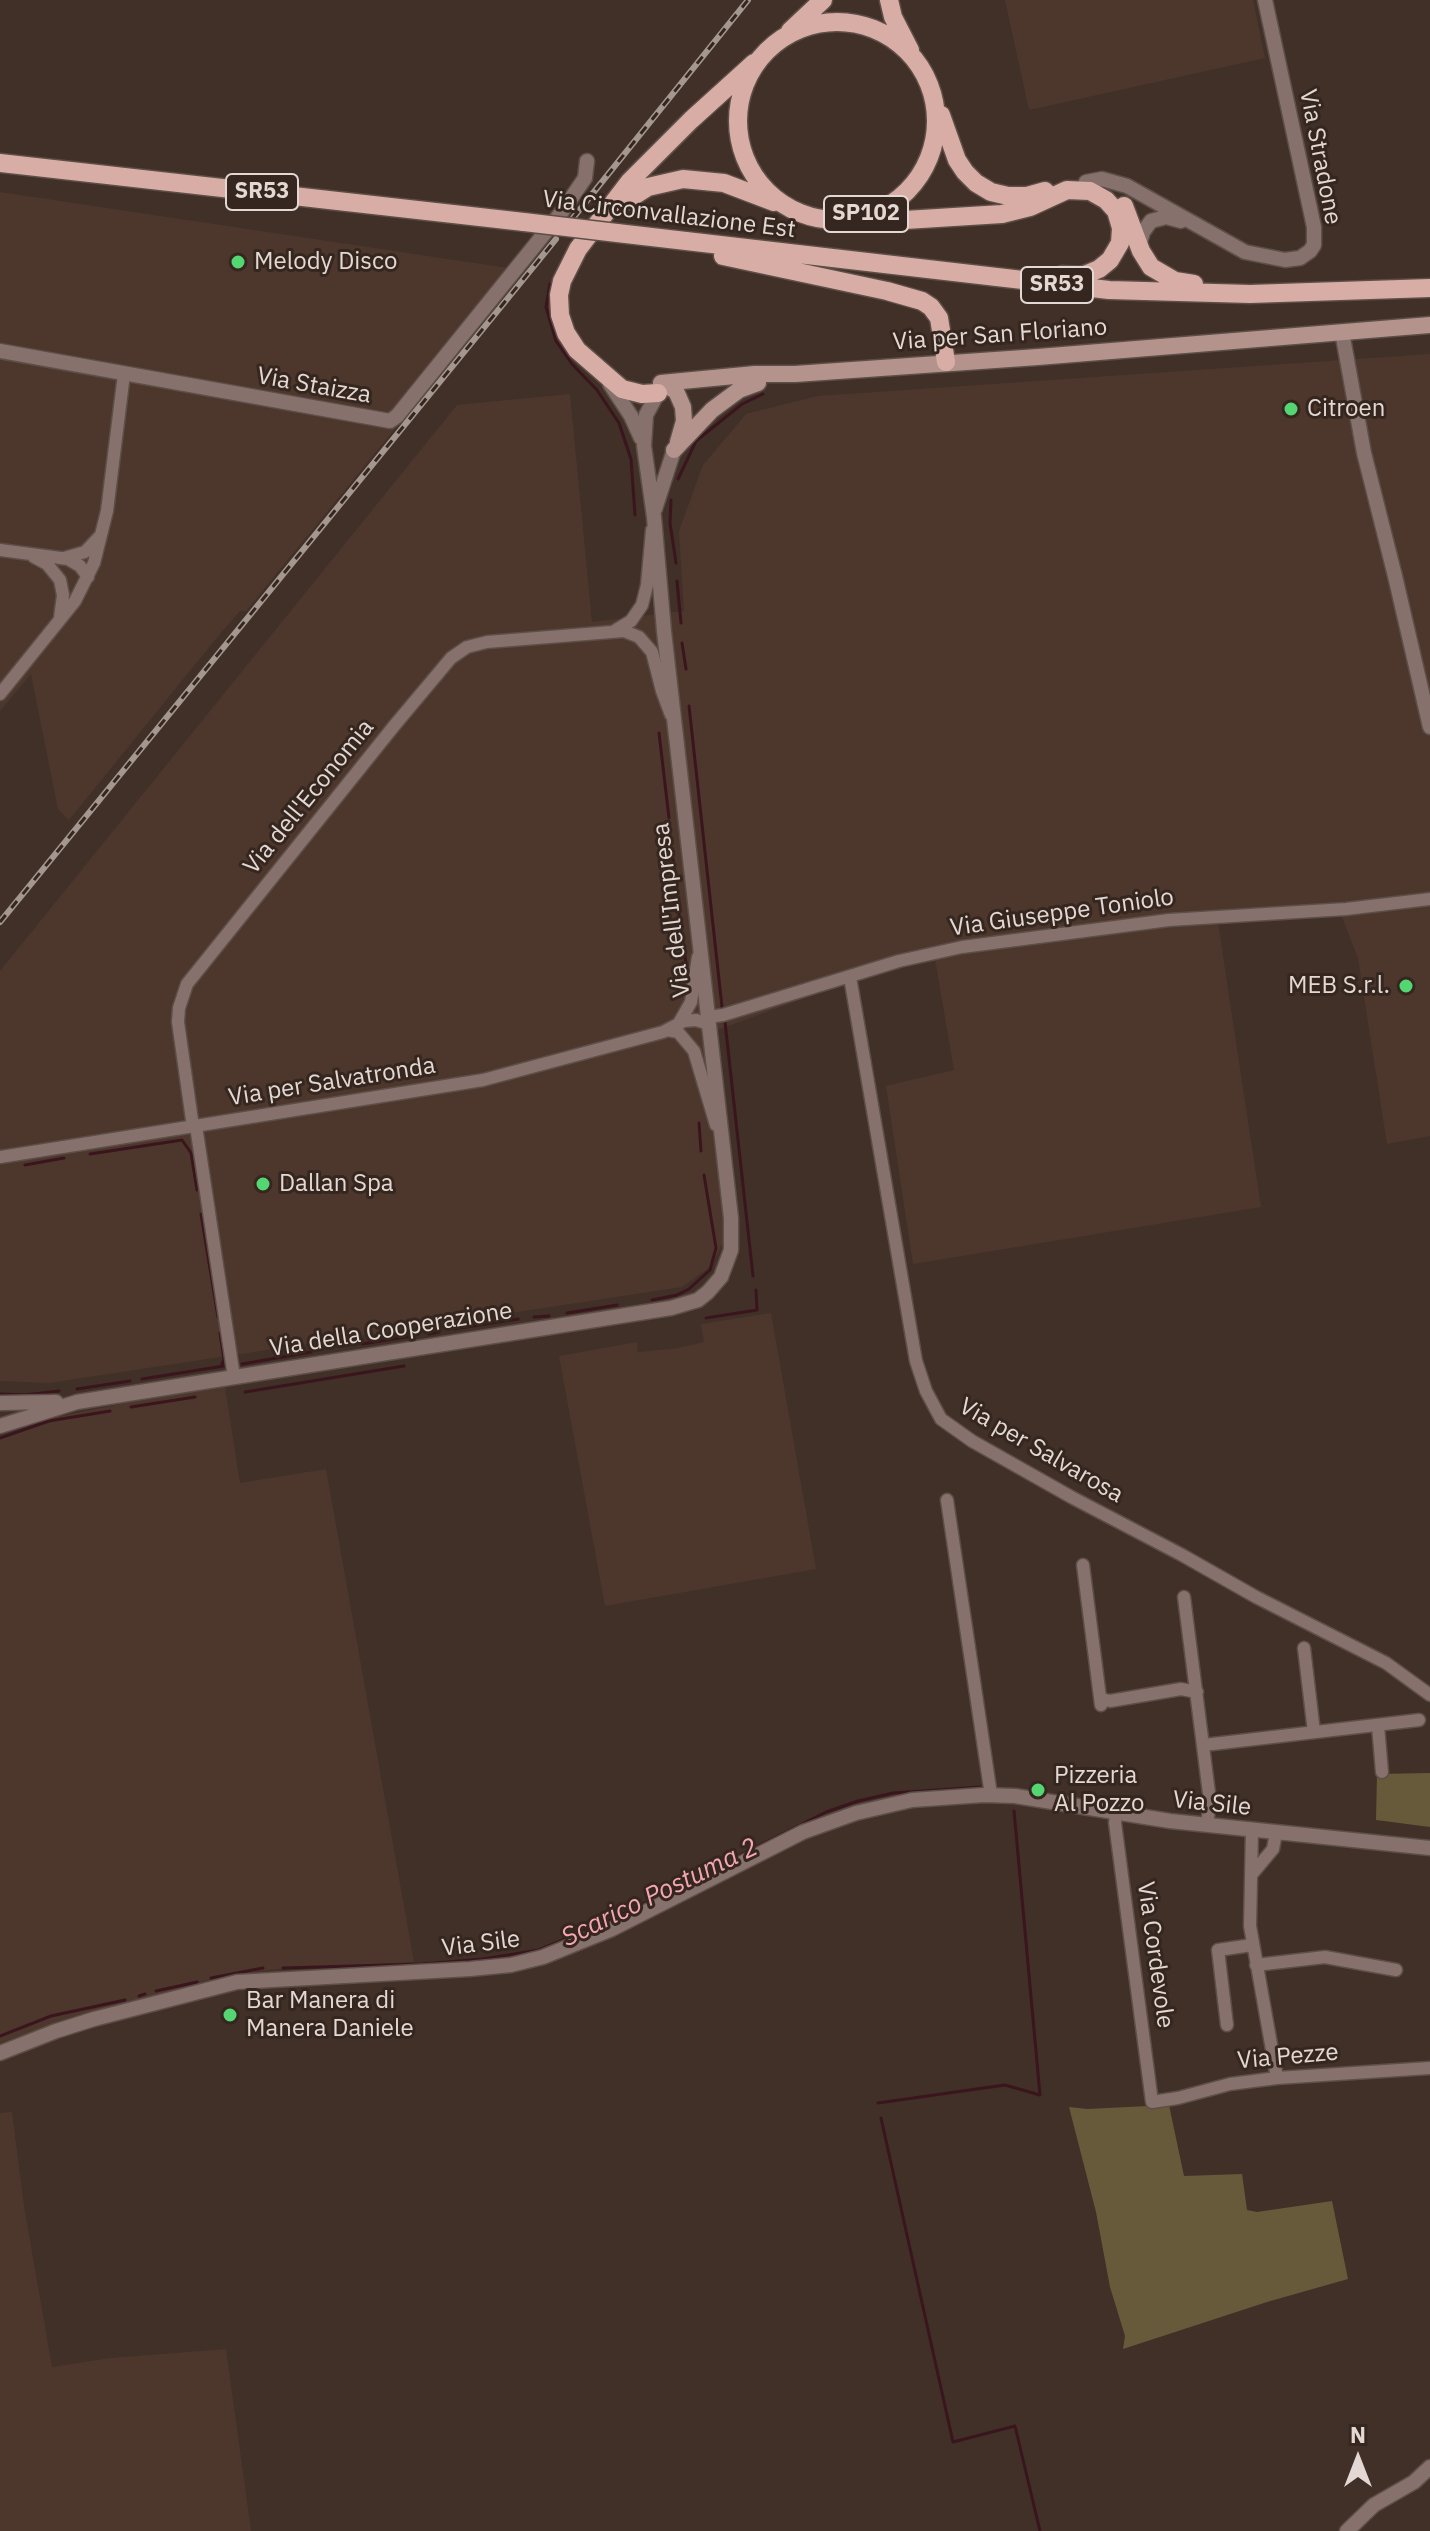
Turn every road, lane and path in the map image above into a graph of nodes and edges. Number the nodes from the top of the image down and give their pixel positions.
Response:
1 (823, 0) edge
2 (889, 0) edge
3 (1265, 0) edge
4 (769, 51) junction
5 (912, 56) junction
6 (935, 102) junction
7 (587, 161) dead end
8 (0, 163) edge
9 (1093, 189) junction
10 (790, 208) junction
11 (845, 218) junction
12 (597, 223) junction
13 (1200, 228) junction
14 (624, 234) junction
15 (1139, 246) junction
16 (959, 273) junction
17 (1430, 288) edge
18 (1281, 294) junction
19 (1430, 325) edge
20 (1342, 332) junction
21 (0, 351) edge
22 (946, 362) junction
23 (124, 374) junction
24 (795, 374) junction
25 (604, 375) junction
26 (760, 379) junction
27 (666, 389) junction
28 (644, 446) junction
29 (674, 450) junction
30 (654, 518) junction
31 (103, 533) junction
32 (0, 550) edge
33 (31, 556) junction
34 (63, 558) junction
35 (56, 575) junction
36 (88, 577) junction
37 (59, 621) junction
38 (616, 630) junction
39 (0, 694) edge
40 (675, 724) junction
41 (1430, 727) edge
42 (1430, 899) edge
43 (701, 946) junction
44 (850, 977) junction
45 (709, 1020) junction
46 (673, 1028) junction
47 (195, 1126) junction
48 (721, 1134) junction
49 (0, 1157) edge
50 (708, 1292) joint
51 (234, 1377) junction
52 (77, 1402) junction
53 (0, 1403) edge
54 (0, 1426) edge
55 (947, 1500) dead end
56 (1083, 1565) dead end
57 (1184, 1597) dead end
58 (1304, 1648) dead end
59 (1197, 1692) junction
60 (1430, 1695) edge
61 (1419, 1720) dead end
62 (1378, 1726) junction
63 (1314, 1732) junction
64 (1204, 1745) junction
65 (1382, 1772) dead end
66 (991, 1795) junction
67 (1116, 1813) junction
68 (1207, 1825) junction
69 (1252, 1830) junction
70 (1276, 1833) junction
71 (1430, 1848) edge
72 (1251, 1877) junction
73 (1252, 1945) junction
74 (1256, 1965) junction
75 (1396, 1970) dead end
76 (1227, 2025) dead end
77 (0, 2053) edge
78 (1430, 2068) edge
79 (1277, 2078) junction
80 (1152, 2102) joint
81 (1430, 2467) edge
82 (1347, 2531) edge

1 - 4 main road, SP102
2 - 5 main road, SP102
3 - 13 street, Via Stradone
4 - 5 main road, SP102
4 - 10 main road, SP102
4 - 12 main road
5 - 6 main road, SP102
6 - 9 main road
6 - 11 main road, SP102
7 - 23 street, Via Staizza
8 - 14 main road, Via Circonvallazione Est / SR53, bridge
9 - 11 main road
9 - 13 street
9 - 15 main road
9 - 16 main road
10 - 11 main road, SP102
10 - 12 main road
12 - 25 main road
13 - 15 street
14 - 16 main road, Via Circonvallazione Est / SR53
14 - 22 main road
15 - 18 main road
16 - 18 main road, Via Circonvallazione Est / SR53
17 - 18 main road, Via Circonvallazione Est / SR53
19 - 20 main road, Via per San Floriano
20 - 22 main road, Via per San Floriano
20 - 41 street
21 - 23 street, Via Staizza
22 - 24 main road, Via per San Floriano
23 - 31 street
24 - 26 main road, Via per San Floriano
24 - 26 main road
25 - 27 main road
25 - 28 street, Via dell'Impresa
26 - 27 main road, Via per San Floriano
26 - 29 main road
27 - 28 street, Via dell'Impresa
27 - 29 main road
28 - 30 street, Via dell'Impresa
29 - 30 street, Via dell'Impresa
30 - 38 street
30 - 40 street, Via dell'Impresa
31 - 34 street
31 - 36 street
32 - 33 street
33 - 34 street
33 - 35 street
34 - 36 street
35 - 36 street
35 - 37 street
36 - 37 street
37 - 39 street
38 - 40 street
38 - 47 street, Via dell'Economia
40 - 43 street, Via dell'Impresa
42 - 44 street, Via Giuseppe Toniolo
43 - 45 street, Via dell'Impresa
43 - 46 street
44 - 45 street, Via Giuseppe Toniolo
44 - 60 street, Via per Salvarosa
45 - 46 street, Via per Salvatronda
45 - 48 street, Via dell'Impresa
46 - 47 street, Via per Salvatronda
46 - 48 street
47 - 49 street, Via per Salvatronda
47 - 51 street, Via dell'Economia
48 - 50 street, Via dell'Impresa
50 - 51 street, Via della Cooperazione
51 - 52 street, Via della Cooperazione
52 - 53 street, Via della Cooperazione
52 - 54 street, Via della Cooperazione
55 - 66 street
56 - 59 street
57 - 59 street
58 - 63 street
59 - 64 street
61 - 62 street
62 - 63 street
62 - 65 street
63 - 64 street
64 - 68 street
66 - 67 street, Via Sile
66 - 77 street, Via Sile
67 - 68 street, Via Sile
67 - 80 street, Via Cordevole
68 - 69 street, Via Sile
69 - 70 street, Via Sile
69 - 72 street
70 - 71 street, Via Sile
70 - 72 street
72 - 73 street
73 - 74 street
73 - 76 street
74 - 75 street
74 - 79 street
78 - 79 street, Via Pezze
79 - 80 street, Via Pezze
81 - 82 street

